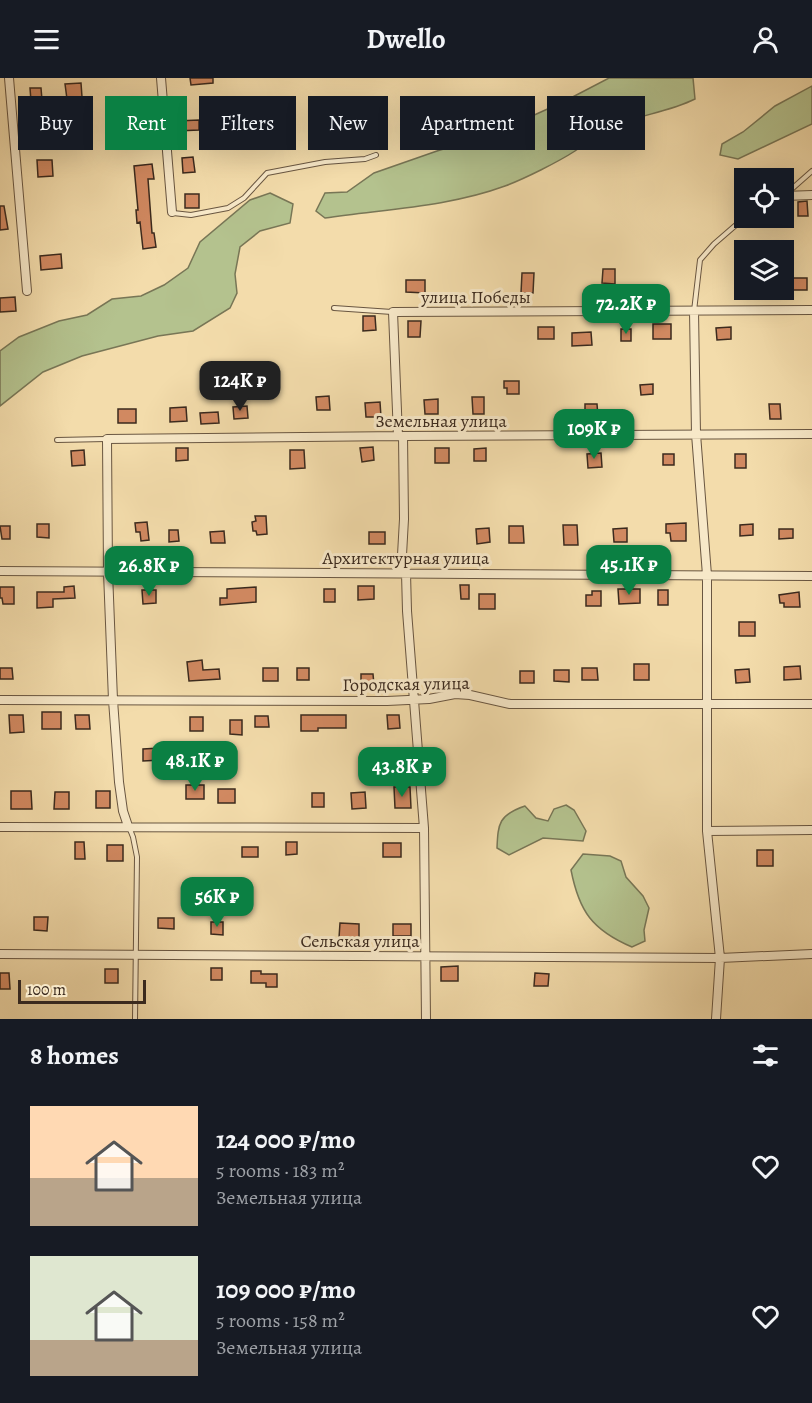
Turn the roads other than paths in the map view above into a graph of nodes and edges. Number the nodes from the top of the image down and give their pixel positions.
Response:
1 (9, 78) edge
2 (161, 78) edge
3 (376, 155) dead end
4 (812, 171) edge
5 (794, 187) edge
6 (812, 195) edge
7 (794, 196) edge
8 (172, 212) joint
9 (734, 227) edge
10 (27, 291) dead end
11 (334, 308) dead end
12 (812, 310) edge
13 (694, 311) junction
14 (393, 312) junction
15 (696, 434) junction
16 (812, 434) edge
17 (400, 436) junction
18 (107, 439) junction
19 (57, 440) dead end
20 (0, 571) edge
21 (108, 572) junction
22 (404, 573) junction
23 (707, 575) junction
24 (812, 576) edge
25 (414, 699) junction
26 (0, 700) edge
27 (113, 700) junction
28 (706, 703) junction
29 (812, 704) edge
30 (128, 826) junction
31 (0, 827) edge
32 (424, 828) junction
33 (812, 830) edge
34 (707, 831) junction
35 (0, 954) edge
36 (812, 954) edge
37 (136, 955) junction
38 (427, 956) junction
39 (720, 958) junction
40 (135, 1019) edge
41 (426, 1019) edge
42 (716, 1019) edge

1 - 10 street
2 - 8 street
3 - 8 lane
4 - 5 lane
6 - 7 street
9 - 13 lane
11 - 14 lane
12 - 13 street, улица Победы
13 - 14 street, улица Победы
13 - 15 street
14 - 17 street
15 - 16 street, Земельная улица
15 - 17 street, Земельная улица
15 - 23 street
17 - 18 street, Земельная улица
17 - 22 street
18 - 19 lane
18 - 21 street
20 - 21 street, Архитектурная улица
21 - 22 street, Архитектурная улица
21 - 27 street
22 - 23 street, Архитектурная улица
22 - 25 street
23 - 24 street, Архитектурная улица
23 - 28 street
25 - 27 street, Городская улица
25 - 28 street, Городская улица
25 - 32 street
26 - 27 street, Городская улица
27 - 30 street
28 - 29 street, Городская улица
28 - 34 street
30 - 31 street
30 - 32 street
30 - 37 lane
32 - 38 street
33 - 34 street
34 - 39 street
35 - 37 street, Сельская улица
36 - 39 street, Сельская улица
37 - 38 street, Сельская улица
37 - 40 lane
38 - 39 street, Сельская улица
38 - 41 street
39 - 42 street

